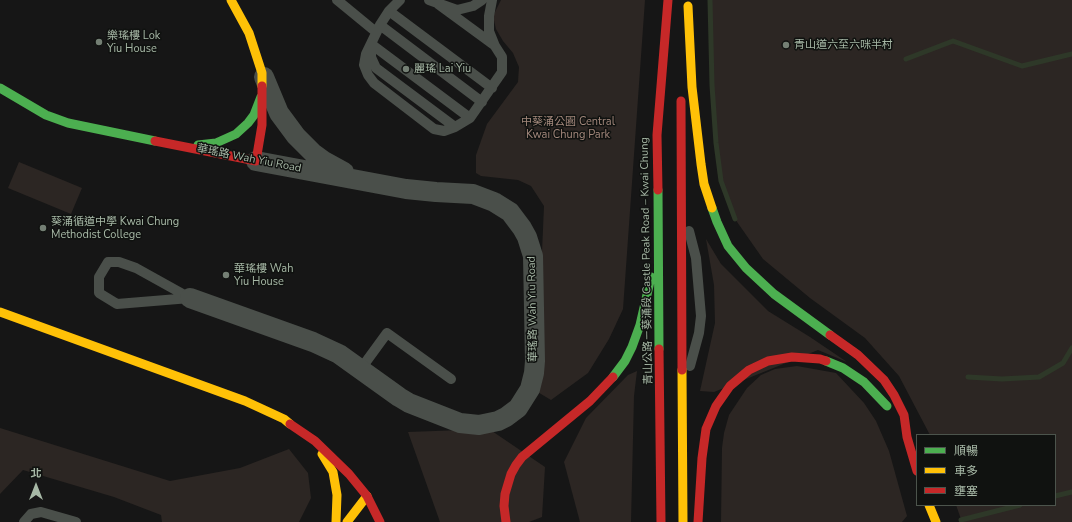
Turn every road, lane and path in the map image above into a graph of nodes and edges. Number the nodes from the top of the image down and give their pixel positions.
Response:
1 (231, 0) edge
2 (337, 0) edge
3 (400, 0) edge
4 (482, 0) edge
5 (492, 0) edge
6 (668, 0) edge
7 (433, 2) edge
8 (689, 3) edge
9 (389, 11) junction
10 (378, 29) junction
11 (371, 44) junction
12 (495, 46) junction
13 (262, 74) junction
14 (682, 77) dead end
15 (0, 88) edge
16 (492, 88) junction
17 (682, 89) dead end
18 (482, 102) junction
19 (470, 118) junction
20 (183, 146) junction
21 (256, 161) junction
22 (371, 183) junction
23 (681, 204) junction
24 (658, 244) junction
25 (190, 298) junction
26 (0, 312) edge
27 (360, 370) junction
28 (451, 379) dead end
29 (682, 402) junction
30 (907, 437) junction
31 (314, 441) junction
32 (916, 468) edge
33 (367, 496) junction
34 (929, 506) edge
35 (24, 522) edge
36 (76, 522) edge
37 (336, 522) edge
38 (347, 522) edge
39 (380, 522) edge
40 (506, 522) edge
41 (661, 522) edge
42 (682, 522) edge
43 (698, 522) edge
44 (936, 522) edge

1 - 13 main road
2 - 10 lane
3 - 9 lane
4 - 7 lane
5 - 12 lane
6 - 24 main road, 青山公路－葵涌段 Castle Peak Road – Kwai Chung
7 - 12 lane
8 - 14 main road
8 - 30 main road
9 - 10 lane
9 - 16 lane
10 - 11 lane
10 - 18 lane
11 - 19 lane
11 - 19 lane
12 - 16 lane
13 - 20 main road
13 - 21 main road
13 - 22 street
15 - 20 main road, 華瑤路 Wah Yiu Road
16 - 18 lane
17 - 23 main road
18 - 19 lane
20 - 21 main road, 華瑤路 Wah Yiu Road
21 - 22 street, 華瑤路 Wah Yiu Road
22 - 27 street, 華瑤路 Wah Yiu Road
23 - 29 main road
23 - 29 lane
24 - 40 main road
24 - 41 main road, 青山公路－葵涌段 Castle Peak Road – Kwai Chung
25 - 25 lane
25 - 27 street, 華瑤路 Wah Yiu Road
26 - 31 main road
27 - 28 lane
29 - 42 main road
30 - 32 main road
30 - 43 main road
31 - 33 main road
31 - 37 main road
33 - 38 main road
33 - 39 main road
34 - 44 main road
35 - 36 lane

